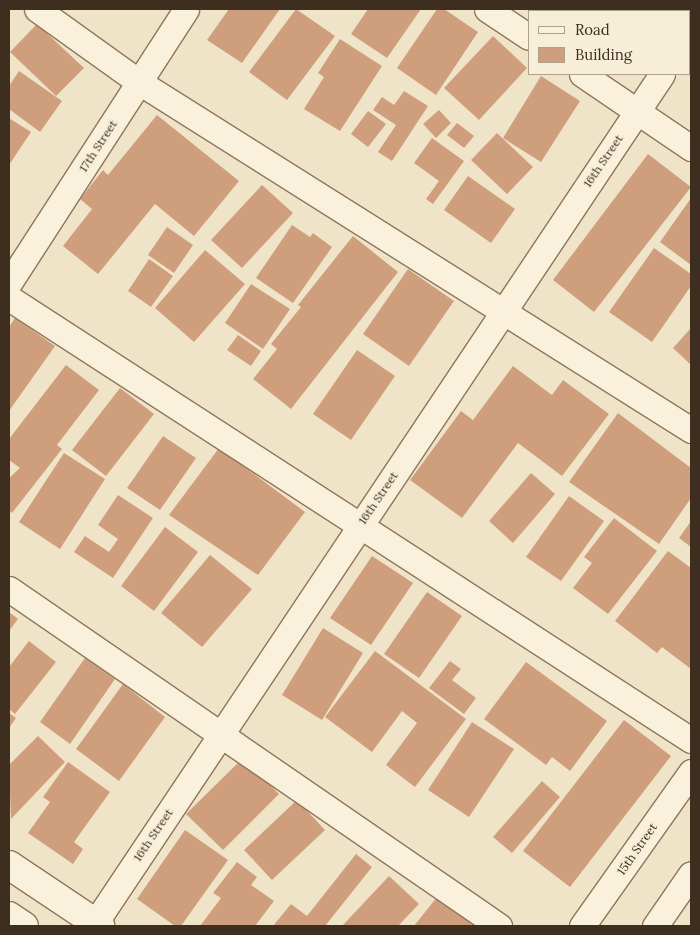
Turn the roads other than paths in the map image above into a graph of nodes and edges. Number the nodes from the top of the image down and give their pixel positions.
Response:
1 (37, 9) edge
2 (186, 9) edge
3 (487, 9) edge
4 (528, 36) edge
5 (583, 75) edge
6 (661, 75) edge
7 (139, 82) junction
8 (637, 111) junction
9 (691, 148) edge
10 (9, 283) edge
11 (9, 298) edge
12 (503, 311) junction
13 (691, 430) edge
14 (360, 525) junction
15 (9, 589) edge
16 (220, 734) junction
17 (691, 740) edge
18 (691, 772) edge
19 (9, 866) edge
20 (691, 874) edge
21 (9, 916) edge
22 (98, 924) edge
23 (24, 926) edge
24 (499, 926) edge
25 (582, 926) edge
26 (655, 926) edge

1 - 7 street
2 - 7 street, 17th Street
3 - 4 street
5 - 8 street
6 - 8 street, 16th Street
7 - 10 street, 17th Street
7 - 12 street
8 - 9 street
8 - 12 street, 16th Street
11 - 14 street
12 - 13 street
12 - 14 street, 16th Street
14 - 16 street, 16th Street
14 - 17 street
15 - 16 street
16 - 22 street, 16th Street
16 - 24 street
18 - 25 street, 15th Street
19 - 22 street
20 - 26 street
21 - 23 street

